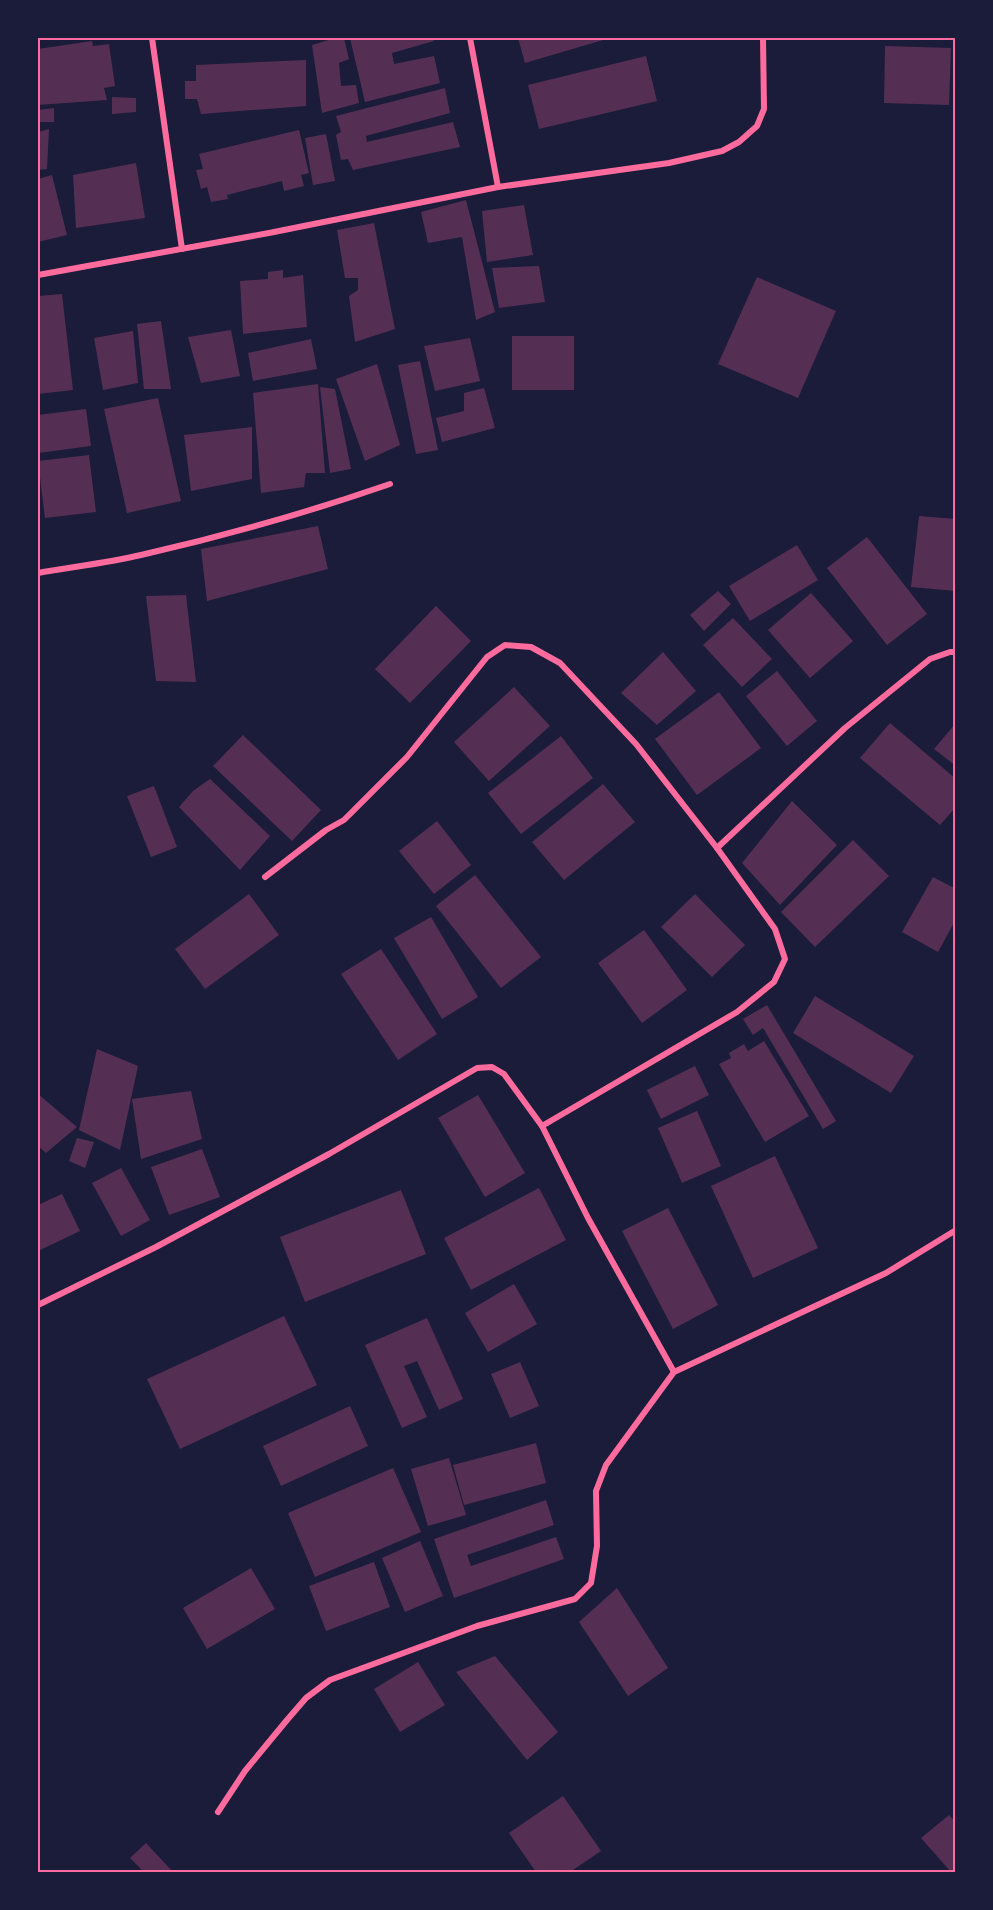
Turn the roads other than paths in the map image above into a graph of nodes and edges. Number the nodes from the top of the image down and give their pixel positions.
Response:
1 (152, 38) edge
2 (470, 38) edge
3 (763, 38) edge
4 (498, 187) junction
5 (182, 249) junction
6 (38, 275) edge
7 (390, 484) dead end
8 (38, 573) edge
9 (956, 652) edge
10 (717, 848) junction
11 (265, 877) dead end
12 (542, 1126) junction
13 (956, 1230) edge
14 (38, 1305) edge
15 (674, 1372) junction
16 (218, 1812) dead end

1 - 5 street
2 - 4 street
3 - 4 street
4 - 5 street
5 - 6 street
7 - 8 street
9 - 10 street
10 - 11 street
10 - 12 street
12 - 14 street
12 - 15 street
13 - 15 street
15 - 16 street

